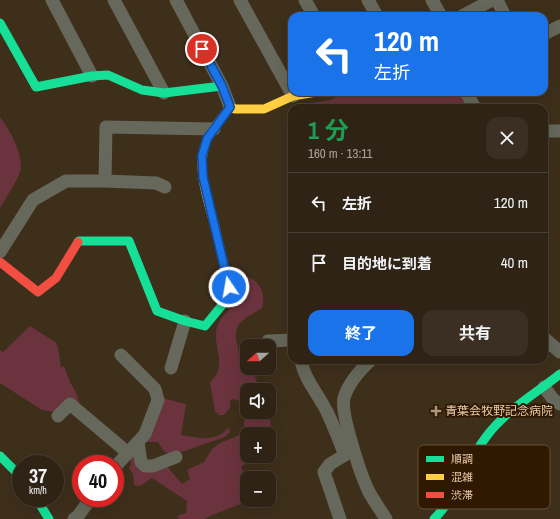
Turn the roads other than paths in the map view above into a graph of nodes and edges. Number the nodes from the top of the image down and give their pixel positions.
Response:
1 (52, 0) edge
2 (114, 0) edge
3 (176, 0) edge
4 (240, 0) edge
5 (305, 0) edge
6 (368, 0) edge
7 (432, 0) edge
8 (492, 0) edge
9 (497, 0) edge
10 (312, 12) edge
11 (375, 12) edge
12 (439, 12) edge
13 (470, 12) edge
14 (503, 12) edge
15 (0, 23) edge
16 (560, 26) edge
17 (548, 32) edge
18 (92, 76) junction
19 (222, 86) junction
20 (288, 89) edge
21 (164, 93) junction
22 (292, 96) edge
23 (230, 107) junction
24 (214, 128) junction
25 (548, 131) edge
26 (560, 131) edge
27 (105, 181) junction
28 (165, 187) dead end
29 (0, 252) edge
30 (0, 262) edge
31 (184, 321) junction
32 (288, 340) edge
33 (276, 341) edge
34 (548, 342) edge
35 (560, 352) edge
36 (121, 354) dead end
37 (302, 364) edge
38 (363, 364) edge
39 (171, 368) dead end
40 (560, 374) edge
41 (544, 387) junction
42 (560, 404) edge
43 (58, 416) dead end
44 (138, 442) junction
45 (481, 445) edge
46 (128, 453) junction
47 (0, 456) edge
48 (124, 457) edge
49 (176, 457) dead end
50 (12, 468) edge
51 (42, 507) edge
52 (84, 507) edge
53 (443, 509) edge
54 (49, 519) edge
55 (74, 519) edge
56 (340, 519) edge
57 (386, 519) edge
58 (434, 519) edge

1 - 18 street
2 - 21 street
3 - 19 street
4 - 20 street
5 - 10 street
6 - 11 street
7 - 12 street
8 - 13 street
9 - 14 street
15 - 18 street
16 - 17 street
18 - 21 street
19 - 21 street
19 - 23 street
22 - 23 street
23 - 24 street
24 - 27 street
24 - 31 street
25 - 26 street
27 - 28 street
27 - 29 street
30 - 31 street
31 - 39 street
32 - 33 street
34 - 35 street
36 - 44 street
37 - 56 street
38 - 57 street
40 - 41 street
41 - 42 street
41 - 45 street
43 - 46 street
44 - 46 street
44 - 49 street
46 - 48 street
47 - 50 street
51 - 54 street
52 - 55 street
53 - 58 street

